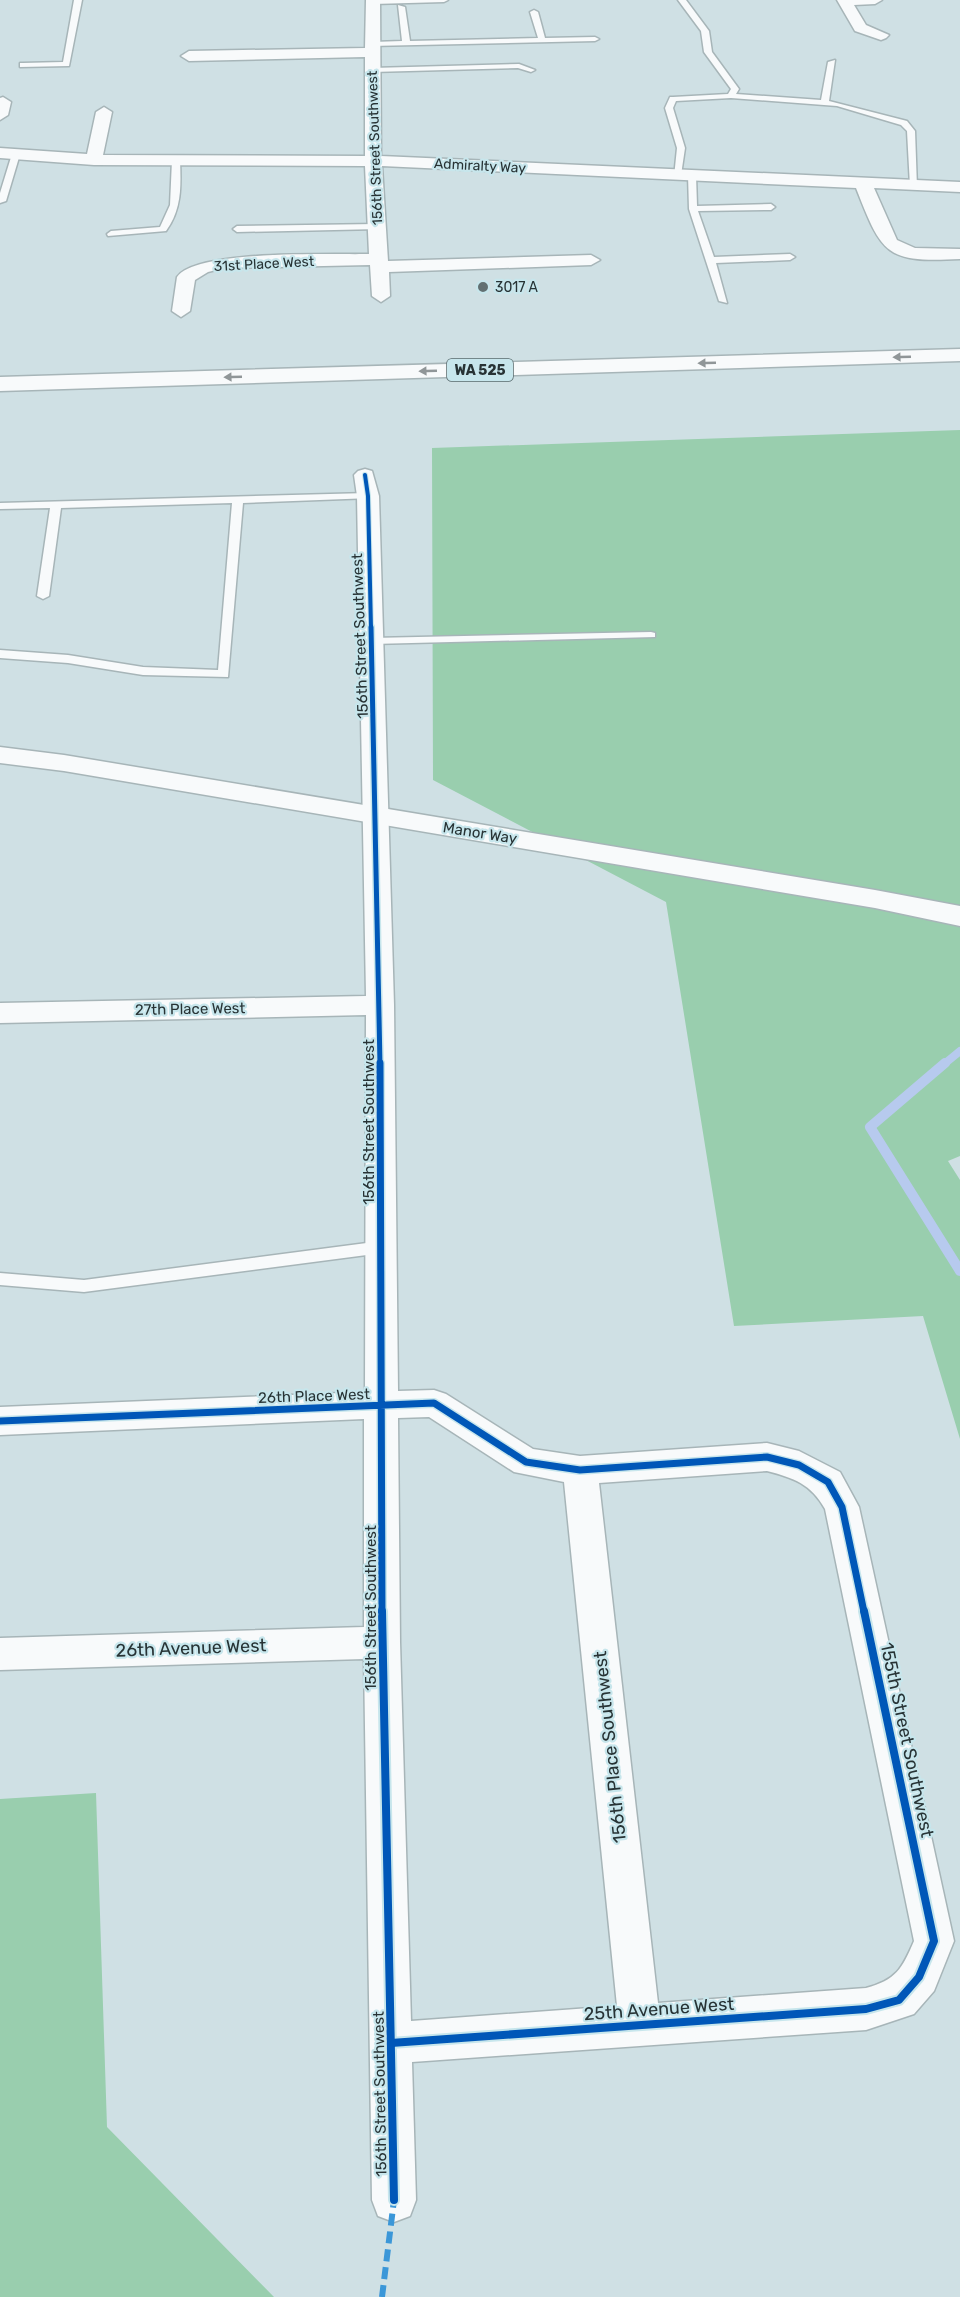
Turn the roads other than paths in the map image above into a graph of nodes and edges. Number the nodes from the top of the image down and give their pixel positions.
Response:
1 (78, 0) edge
2 (444, 0) edge
3 (682, 0) edge
4 (844, 0) edge
5 (875, 0) edge
6 (373, 1) edge
7 (401, 7) dead end
8 (534, 12) dead end
9 (881, 35) dead end
10 (595, 39) dead end
11 (191, 40) dead end
12 (542, 40) junction
13 (406, 43) junction
14 (372, 48) junction
15 (832, 63) dead end
16 (23, 65) dead end
17 (372, 70) junction
18 (531, 70) dead end
19 (730, 96) junction
20 (825, 103) junction
21 (105, 112) dead end
22 (8, 154) edge
23 (94, 160) junction
24 (176, 160) junction
25 (373, 161) junction
26 (685, 175) junction
27 (863, 183) junction
28 (915, 186) junction
29 (960, 187) edge
30 (2, 201) dead end
31 (771, 207) dead end
32 (693, 209) junction
33 (377, 227) junction
34 (237, 229) dead end
35 (111, 234) dead end
36 (960, 254) edge
37 (790, 257) dead end
38 (591, 260) dead end
39 (711, 260) junction
40 (379, 263) junction
41 (381, 296) dead end
42 (724, 301) dead end
43 (181, 311) dead end
44 (960, 355) edge
45 (960, 372) edge
46 (0, 384) edge
47 (0, 401) edge
48 (367, 485) joint
49 (238, 499) junction
50 (56, 504) junction
51 (0, 506) edge
52 (43, 596) dead end
53 (651, 634) dead end
54 (372, 641) junction
55 (0, 654) edge
56 (0, 755) edge
57 (377, 815) junction
58 (960, 916) edge
59 (380, 1005) junction
60 (0, 1013) edge
61 (382, 1247) junction
62 (0, 1280) edge
63 (383, 1405) junction
64 (0, 1421) edge
65 (580, 1470) junction
66 (842, 1507) joint
67 (382, 1642) junction
68 (0, 1654) edge
69 (919, 1977) joint
70 (640, 2025) junction
71 (391, 2043) junction
72 (394, 2200) dead end

1 - 16 lane
2 - 6 lane
3 - 19 lane
4 - 5 street
4 - 9 street
6 - 14 street, 156th Street Southwest
7 - 13 lane
8 - 12 lane
10 - 12 lane
11 - 14 street
12 - 13 lane
13 - 14 lane
14 - 17 street, 156th Street Southwest
15 - 20 lane
17 - 18 lane
17 - 25 street, 156th Street Southwest
19 - 20 lane
19 - 26 lane
20 - 28 lane
21 - 23 street
22 - 23 street, Admiralty Way
22 - 30 lane
23 - 24 street, Admiralty Way
24 - 25 street, Admiralty Way
24 - 35 lane
25 - 26 street, Admiralty Way
25 - 33 street, 156th Street Southwest
26 - 27 street, Admiralty Way
26 - 32 lane
27 - 28 street, Admiralty Way
27 - 36 street
28 - 29 street, Admiralty Way
31 - 32 lane
32 - 39 lane
33 - 34 lane
33 - 40 street, 156th Street Southwest
37 - 39 lane
38 - 40 street
39 - 42 lane
40 - 41 street, 156th Street Southwest
40 - 43 street, 31st Place West
44 -> 46 main road, WA 525
45 - 47 main road, WA 525
48 - 49 lane
48 - 54 street, 156th Street Southwest
49 - 50 lane
49 - 55 lane
50 - 51 lane
50 - 52 lane
53 - 54 lane
54 - 57 street, 156th Street Southwest
56 - 57 main road, Manor Way
57 - 58 main road, Manor Way
57 - 59 street, 156th Street Southwest
59 - 60 street, 27th Place West
59 - 61 street, 156th Street Southwest
61 - 62 lane
61 - 63 street, 156th Street Southwest
63 - 64 street, 26th Place West
63 - 65 street, 26th Place West
63 - 67 street, 156th Street Southwest
65 - 66 street, 26th Place West
65 - 70 street, 156th Place Southwest
66 - 69 street, 155th Street Southwest
67 - 68 street, 26th Avenue West
67 - 71 street, 156th Street Southwest
69 - 70 street, 25th Avenue West
70 - 71 street, 25th Avenue West
71 - 72 street, 156th Street Southwest

